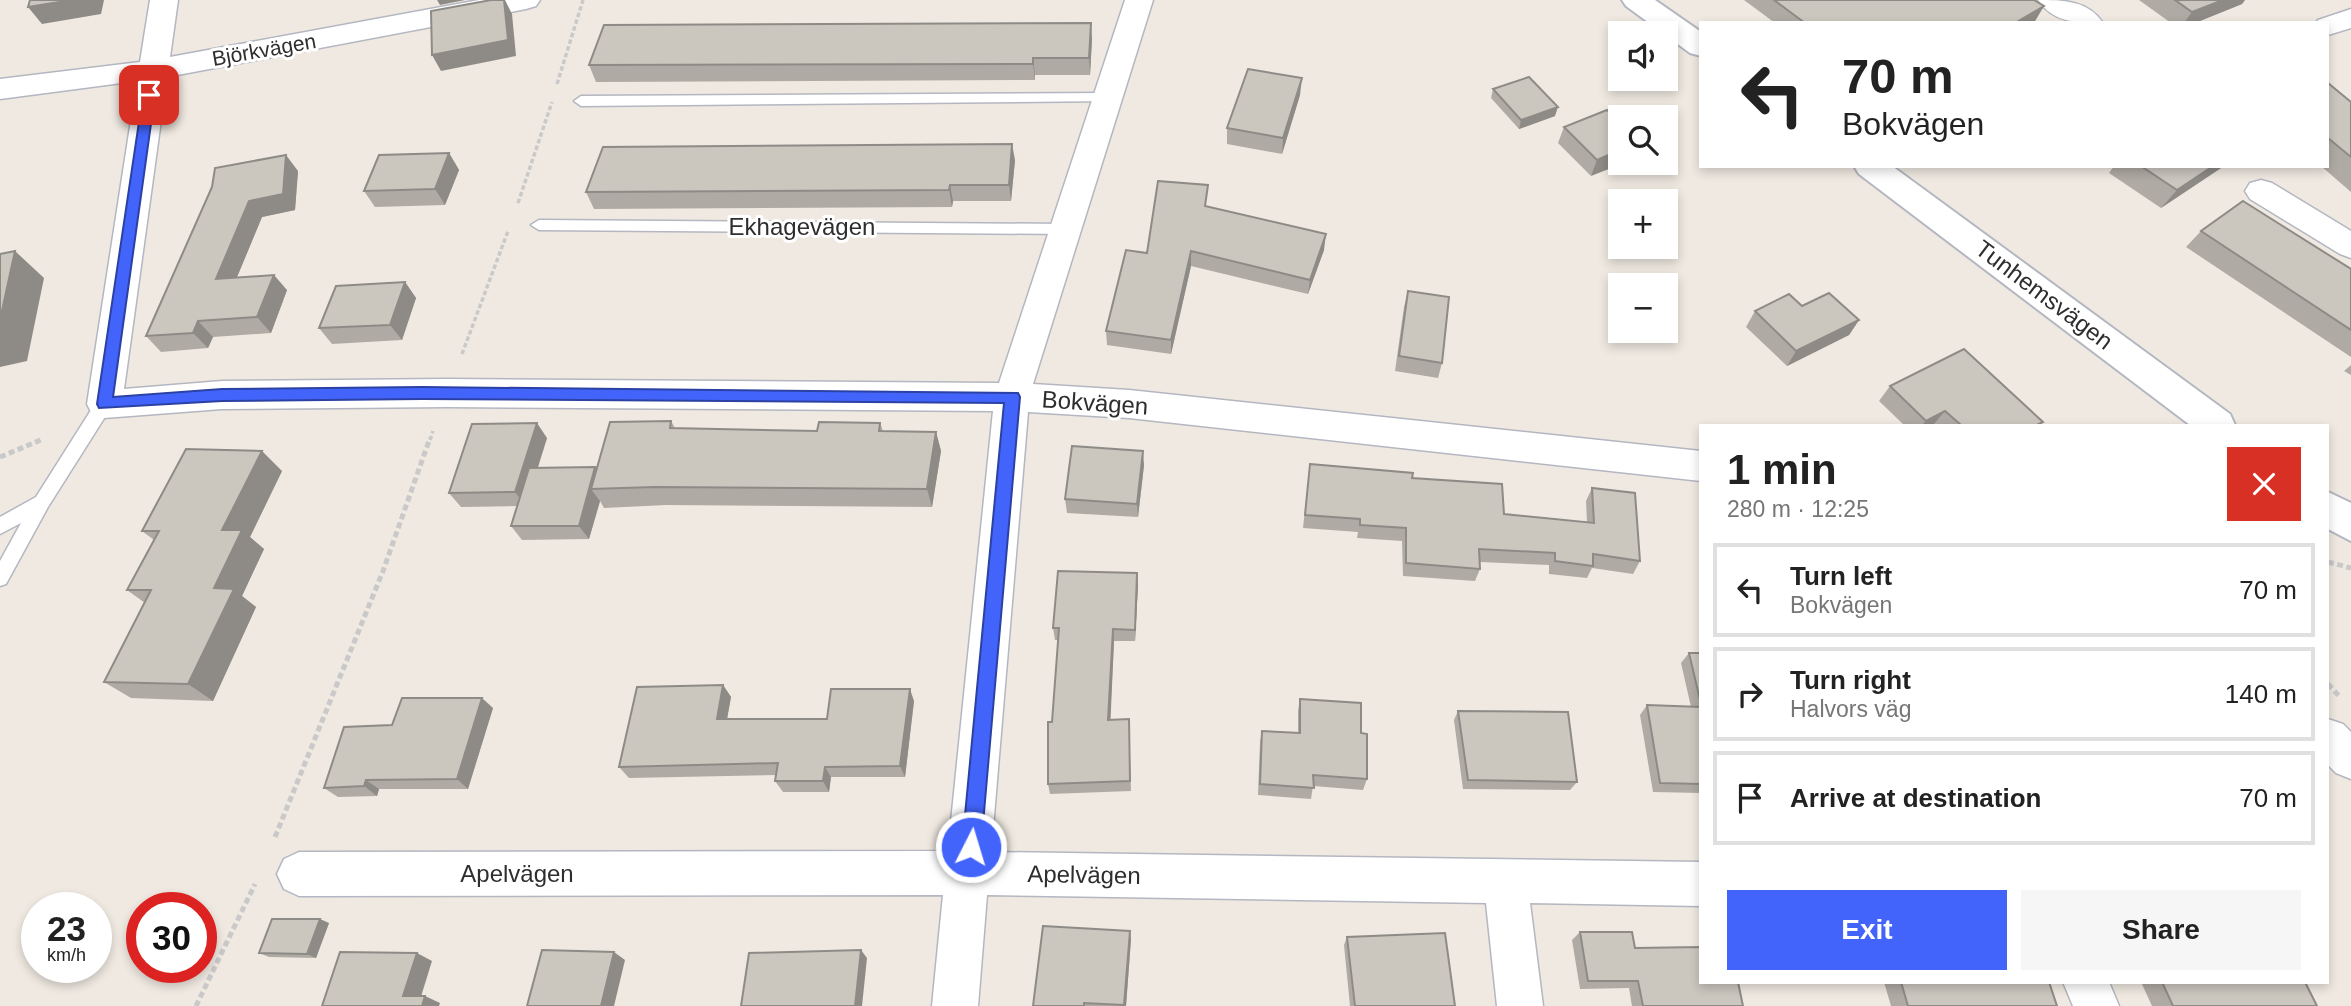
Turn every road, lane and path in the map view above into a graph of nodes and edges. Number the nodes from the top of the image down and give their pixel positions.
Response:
1 (164, 0) edge
2 (526, 0) edge
3 (583, 0) edge
4 (1139, 0) edge
5 (1636, 0) edge
6 (2052, 0) edge
7 (2351, 18) edge
8 (2086, 21) edge
9 (2329, 26) edge
10 (1699, 45) edge
11 (153, 70) junction
12 (0, 89) edge
13 (556, 89) dead end
14 (1108, 98) junction
15 (552, 101) dead end
16 (581, 101) dead end
17 (1873, 168) edge
18 (2261, 191) dead end
19 (515, 212) dead end
20 (510, 225) dead end
21 (539, 225) dead end
22 (1066, 229) junction
23 (2351, 246) edge
24 (447, 393) junction
25 (1012, 397) junction
26 (104, 404) junction
27 (2216, 424) edge
28 (1699, 466) edge
29 (42, 502) junction
30 (2329, 509) edge
31 (2351, 525) edge
32 (0, 526) edge
33 (0, 578) edge
34 (2329, 739) edge
35 (2351, 759) edge
36 (277, 864) junction
37 (969, 873) junction
38 (1505, 881) junction
39 (1699, 884) edge
40 (2086, 984) edge
41 (196, 1006) edge
42 (955, 1006) edge
43 (1520, 1006) edge
44 (2096, 1006) edge

1 - 11 street
2 - 11 street, Björkvägen
3 - 13 path
4 - 14 street
5 - 10 street
6 - 8 street
7 - 9 street
11 - 12 street, Björkvägen
11 - 26 street
14 - 16 lane
14 - 22 street
15 - 19 path
17 - 27 street, Tunhemsvägen
18 - 23 street
20 - 24 path
21 - 22 lane, Ekhagevägen
22 - 25 street
24 - 25 street, Bokvägen
24 - 26 street, Bokvägen
24 - 36 path
25 - 28 street, Bokvägen
25 - 37 street
26 - 29 lane
29 - 32 lane
29 - 33 lane
30 - 31 street
34 - 35 street
36 - 37 street, Apelvägen
36 - 41 path
37 - 38 street, Apelvägen
37 - 42 street
38 - 39 street, Apelvägen
38 - 43 street
40 - 44 street

